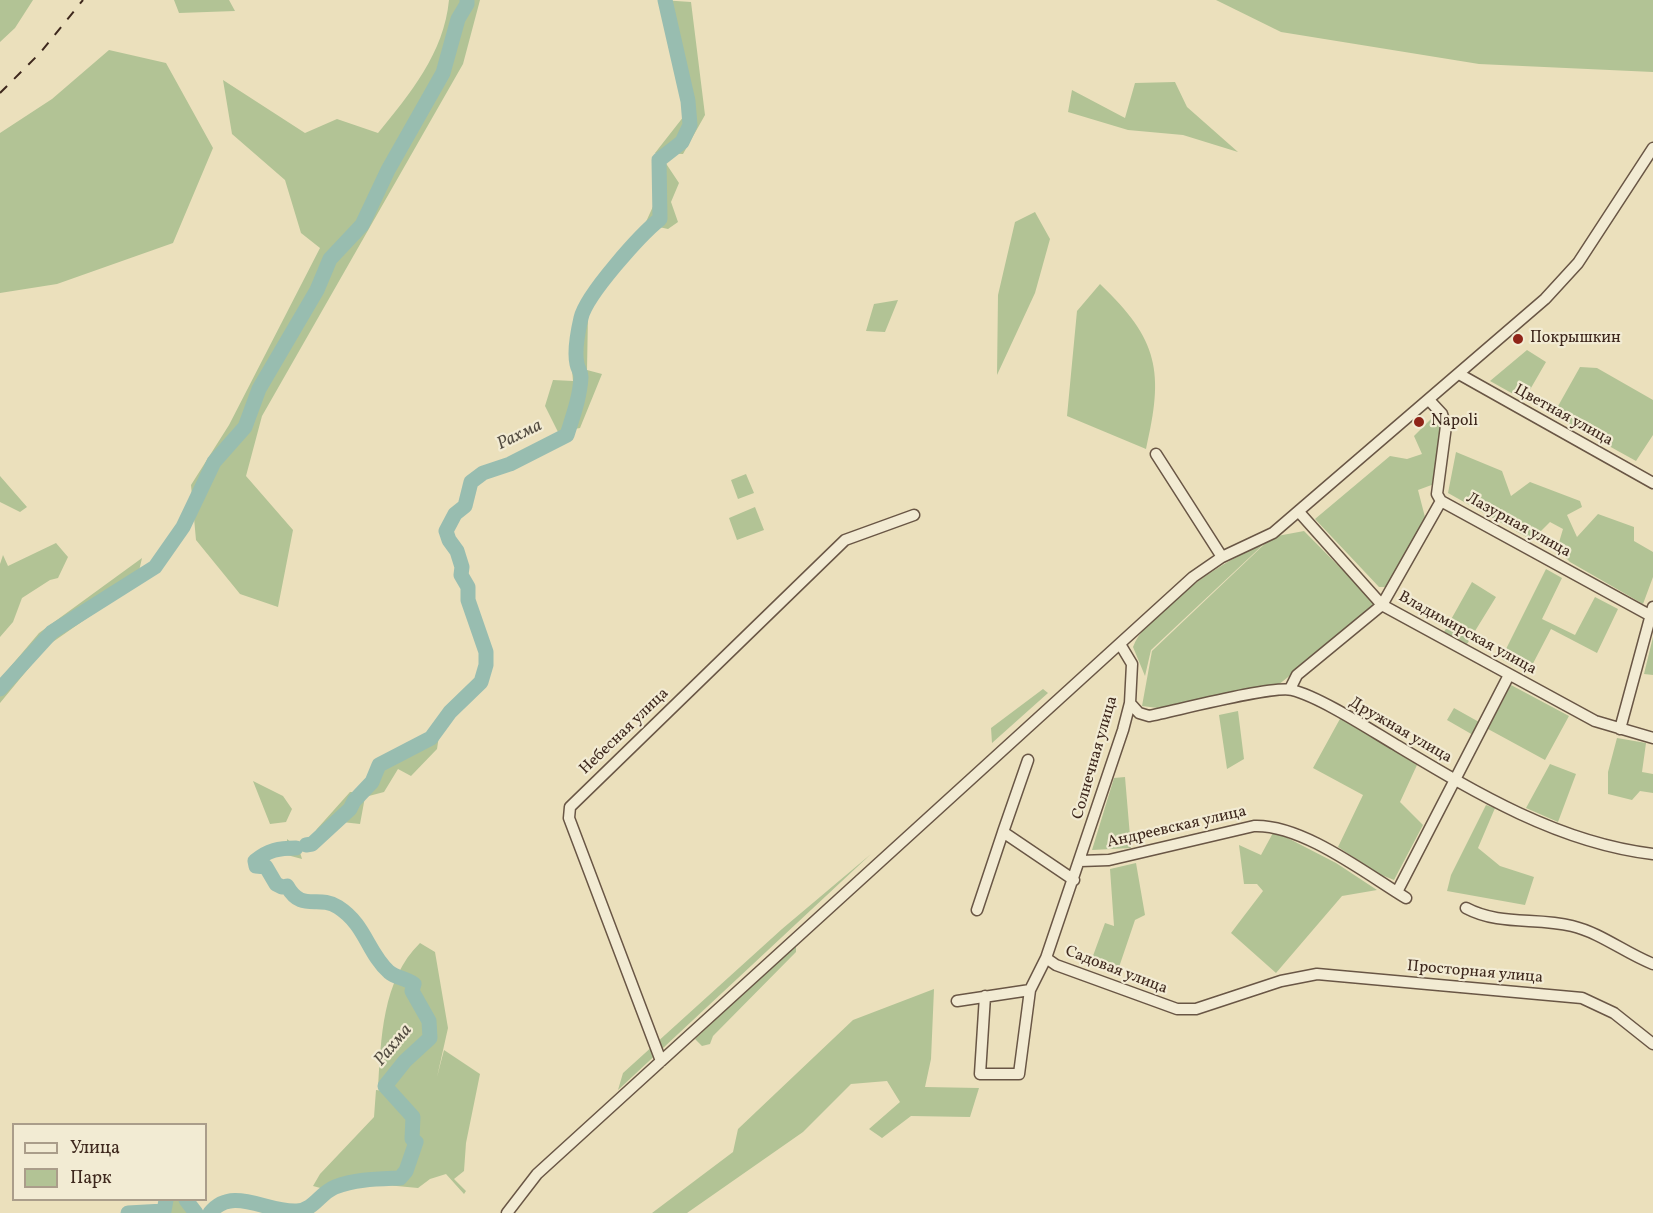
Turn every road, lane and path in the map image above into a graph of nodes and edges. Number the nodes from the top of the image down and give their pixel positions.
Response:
1 (1653, 148) edge
2 (1458, 374) junction
3 (1429, 400) junction
4 (1156, 454) dead end
5 (1653, 483) edge
6 (1441, 501) junction
7 (1299, 512) junction
8 (914, 515) dead end
9 (1222, 557) junction
10 (1382, 604) junction
11 (1652, 613) edge
12 (1120, 644) junction
13 (1509, 675) junction
14 (1290, 689) junction
15 (1130, 703) junction
16 (1620, 729) junction
17 (1653, 738) edge
18 (1028, 760) dead end
19 (1455, 780) junction
20 (1003, 832) junction
21 (1653, 854) edge
22 (1080, 861) junction
23 (1074, 880) junction
24 (1466, 908) dead end
25 (976, 910) dead end
26 (1046, 957) junction
27 (1653, 964) edge
28 (1281, 981) joint
29 (1030, 990) junction
30 (985, 996) junction
31 (957, 1001) dead end
32 (1653, 1044) edge
33 (661, 1061) junction
34 (507, 1213) edge

1 - 2 street
2 - 3 street
2 - 5 street, Цветная улица
3 - 6 street
3 - 7 street
4 - 9 street
6 - 10 street, Лазурная улица
6 - 11 street, Лазурная улица
7 - 9 street
7 - 10 street
8 - 33 street, Небесная улица
9 - 12 street
10 - 13 street, Владимирская улица
10 - 14 street, Владимирская улица
11 - 16 street
12 - 15 street, Солнечная улица
12 - 33 street
13 - 16 street, Владимирская улица
13 - 19 street
14 - 15 street
14 - 19 street, Дружная улица
15 - 22 street, Солнечная улица
16 - 17 street, Владимирская улица
18 - 20 street
19 - 21 street, Дружная улица
19 - 22 street, Андреевская улица
20 - 23 street
20 - 25 street
22 - 23 street, Солнечная улица
23 - 26 street, Солнечная улица
24 - 27 street
26 - 28 street, Садовая улица
26 - 29 street, Солнечная улица
28 - 32 street, Просторная улица
29 - 30 street
29 - 30 street, Солнечная улица
30 - 31 street
33 - 34 street

